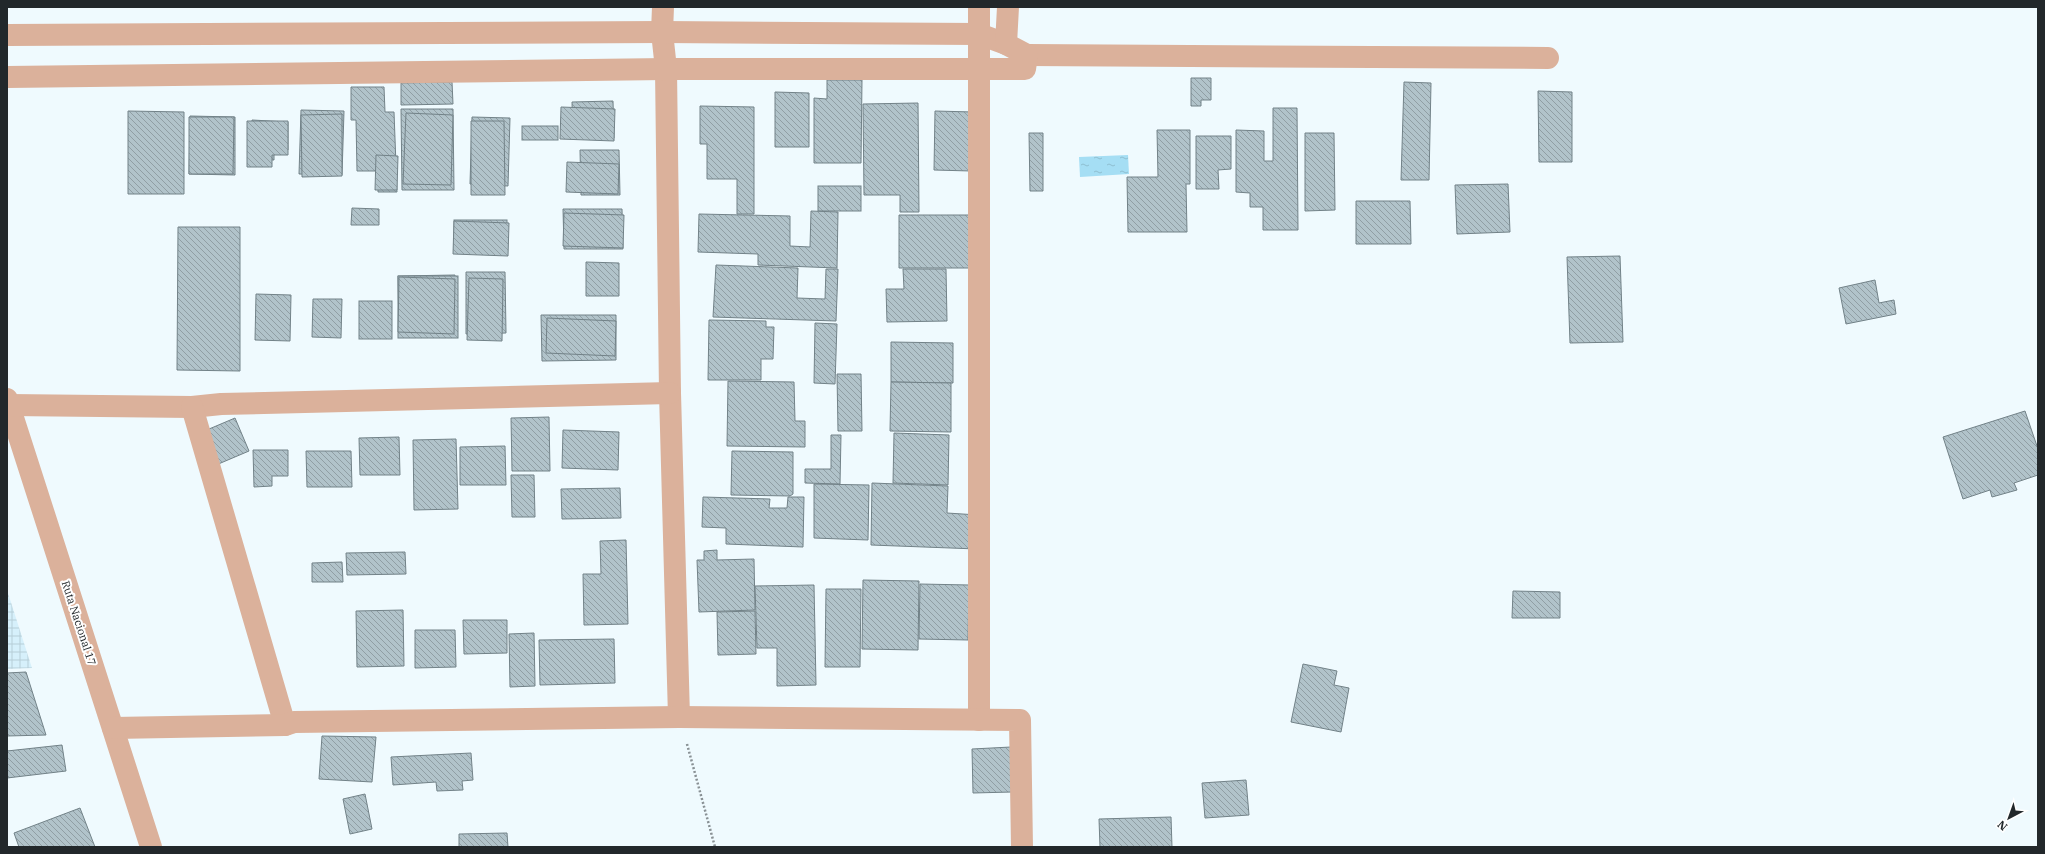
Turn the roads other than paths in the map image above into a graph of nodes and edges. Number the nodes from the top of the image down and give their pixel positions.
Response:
1 (663, 7) edge
2 (980, 7) edge
3 (1008, 7) edge
4 (662, 32) junction
5 (979, 34) junction
6 (7, 35) edge
7 (1006, 44) junction
8 (1548, 58) dead end
9 (1026, 62) junction
10 (666, 69) junction
11 (980, 71) junction
12 (7, 77) edge
13 (670, 393) junction
14 (8, 402) edge
15 (192, 407) junction
16 (679, 717) junction
17 (979, 720) junction
18 (285, 725) junction
19 (113, 728) junction
20 (152, 847) edge
21 (1022, 847) edge

1 - 4 street
2 - 5 street
3 - 7 street
4 - 5 street
4 - 6 street
4 - 10 street
5 - 7 street
5 - 11 street
7 - 9 street
8 - 9 street
9 - 11 street
10 - 11 street
10 - 12 street
10 - 13 street
11 - 17 street
13 - 15 street
13 - 16 street
14 - 15 street
14 - 19 street, Ruta Nacional 17
15 - 18 street
16 - 17 street
16 - 18 street
17 - 21 street
18 - 19 street
19 - 20 street, Ruta Nacional 17

